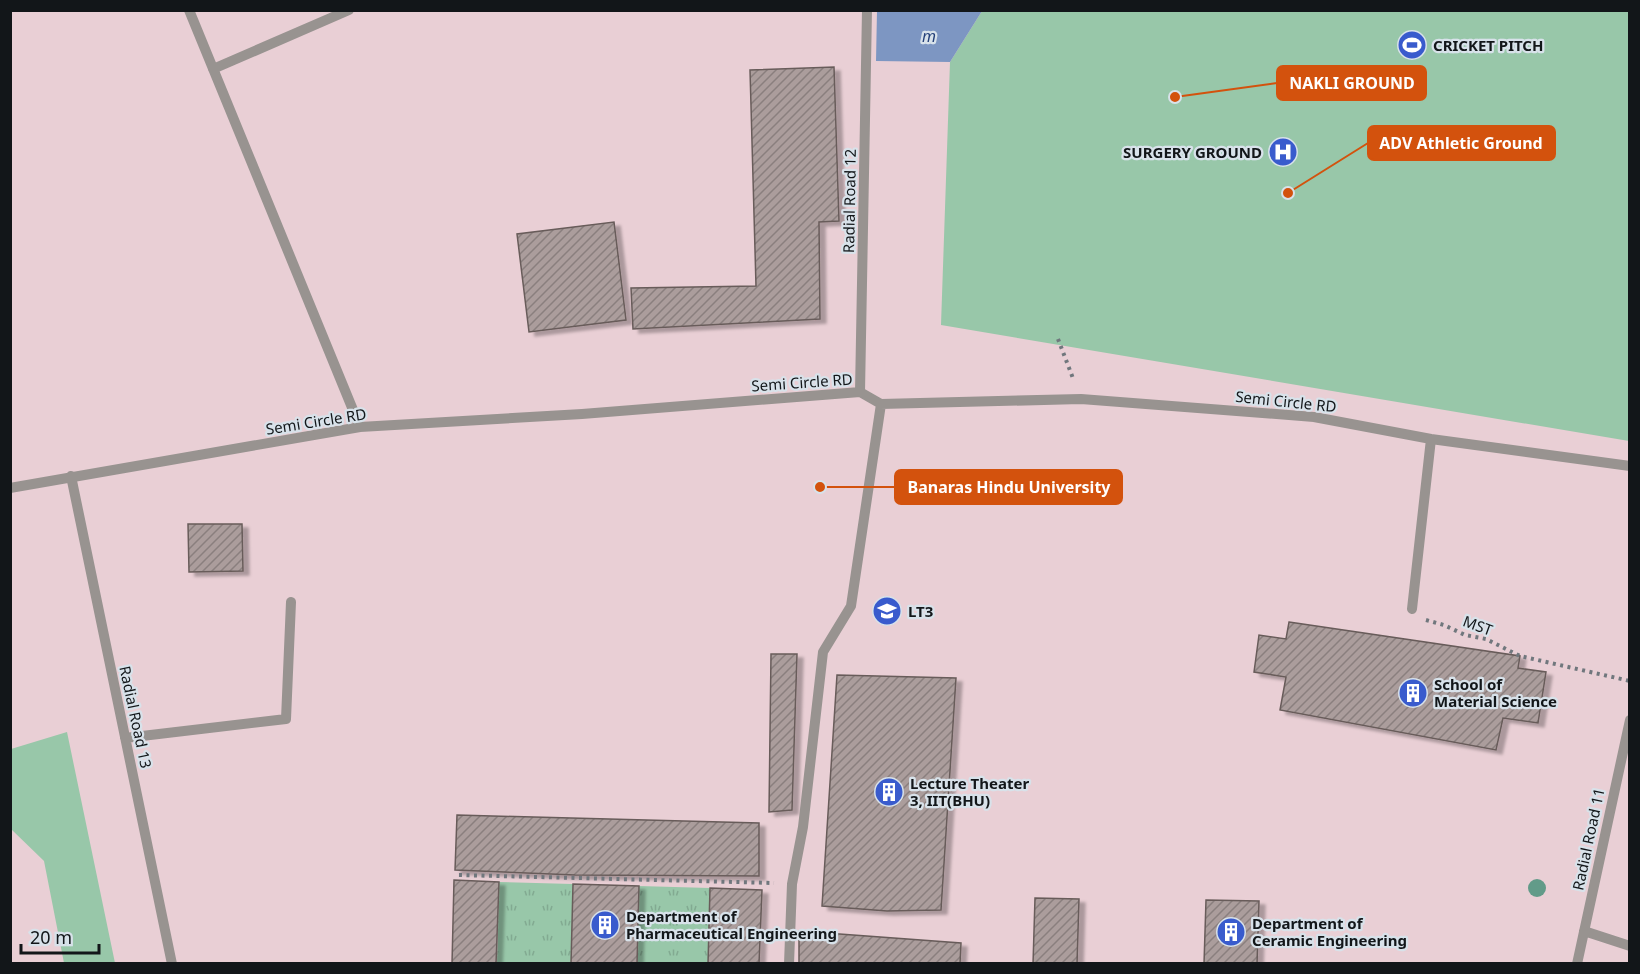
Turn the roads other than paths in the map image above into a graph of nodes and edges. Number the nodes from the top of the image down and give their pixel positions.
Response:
1 (189, 10) edge
2 (349, 10) edge
3 (867, 10) edge
4 (213, 69) junction
5 (860, 392) junction
6 (881, 404) junction
7 (360, 428) junction
8 (1431, 439) junction
9 (1629, 466) edge
10 (71, 476) junction
11 (10, 488) edge
12 (291, 602) dead end
13 (1412, 609) dead end
14 (1629, 720) edge
15 (1628, 735) edge
16 (125, 738) junction
17 (1584, 931) junction
18 (1629, 946) edge
19 (172, 963) edge
20 (789, 963) edge
21 (1577, 963) edge

1 - 4 lane
2 - 4 lane
3 - 5 lane, Radial Road 12
4 - 7 lane
5 - 6 lane, Semi Circle RD
5 - 7 lane, Semi Circle RD
6 - 8 lane, Semi Circle RD
6 - 20 lane
7 - 10 lane, Semi Circle RD
8 - 9 lane, Semi Circle RD
8 - 13 lane
10 - 11 lane, Semi Circle RD
10 - 16 lane, Radial Road 13
12 - 16 lane
14 - 15 lane, Radial Road 11
15 - 17 lane, Radial Road 11
16 - 19 lane, Radial Road 13
17 - 18 lane
17 - 21 lane, Radial Road 11

